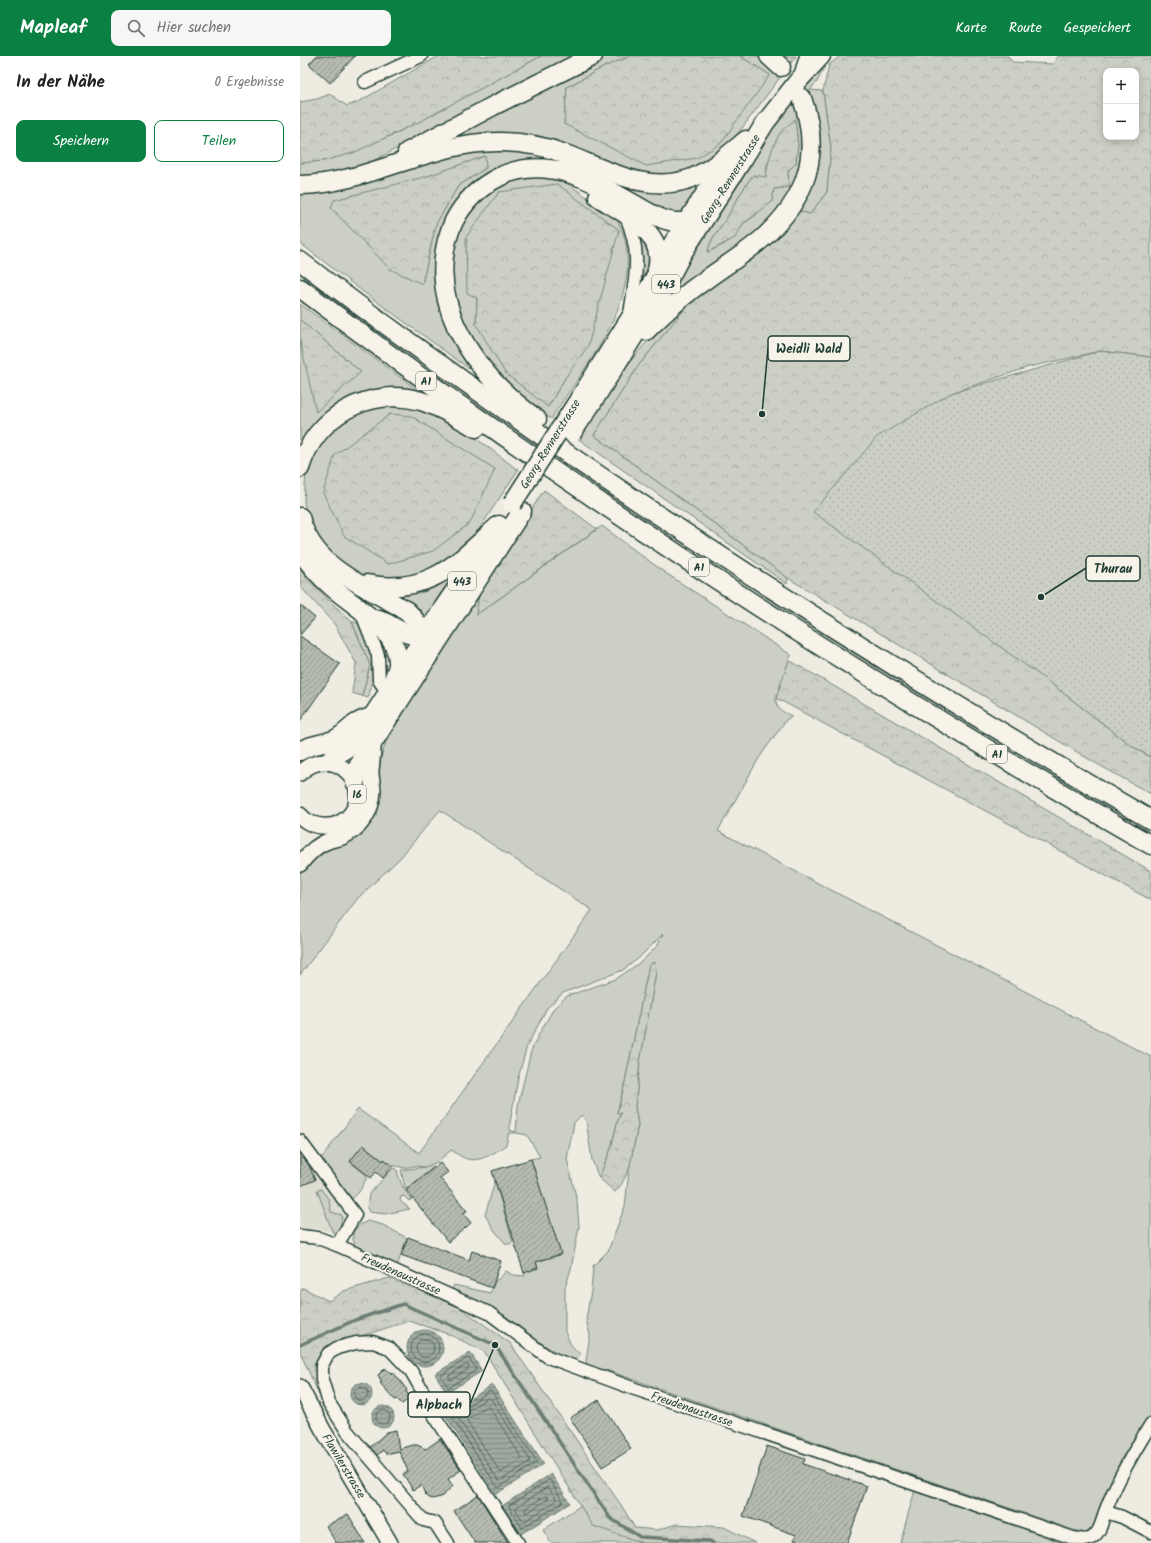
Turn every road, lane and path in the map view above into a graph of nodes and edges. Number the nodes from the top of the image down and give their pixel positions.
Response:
1 (421, 56) edge
2 (593, 56) edge
3 (806, 56) edge
4 (821, 56) edge
5 (365, 82) dead end
6 (800, 90) junction
7 (765, 123) junction
8 (746, 140) junction
9 (371, 171) junction
10 (571, 174) junction
11 (300, 185) edge
12 (709, 211) junction
13 (625, 213) junction
14 (686, 222) junction
15 (300, 261) edge
16 (656, 277) junction
17 (300, 288) edge
18 (628, 322) junction
19 (622, 356) junction
20 (586, 399) junction
21 (300, 468) edge
22 (555, 471) junction
23 (594, 472) junction
24 (517, 507) junction
25 (300, 517) edge
26 (499, 525) junction
27 (300, 550) edge
28 (354, 582) junction
29 (360, 609) junction
30 (451, 621) junction
31 (424, 637) junction
32 (422, 665) junction
33 (387, 692) junction
34 (372, 716) junction
35 (373, 748) junction
36 (300, 751) edge
37 (329, 761) junction
38 (300, 773) edge
39 (355, 782) junction
40 (301, 818) edge
41 (1151, 820) edge
42 (327, 826) junction
43 (1151, 845) edge
44 (300, 850) edge
45 (300, 864) edge
46 (300, 1141) edge
47 (300, 1236) edge
48 (336, 1245) junction
49 (300, 1387) edge
50 (1151, 1424) edge
51 (1106, 1512) junction
52 (1151, 1532) edge
53 (1095, 1537) edge
54 (390, 1543) edge
55 (447, 1543) edge
56 (518, 1543) edge

1 - 5 street
2 - 9 highway
3 - 6 street
4 - 6 highway, Georg-Rennerstrasse / 443
6 - 7 highway, Georg-Rennerstrasse / 443
6 - 19 highway
7 - 8 highway, Georg-Rennerstrasse / 443
7 - 12 highway, Georg-Rennerstrasse / 443
8 - 9 highway
8 - 14 highway, Georg-Rennerstrasse / 443
9 - 11 highway
10 - 13 highway
10 - 14 highway
10 - 23 highway
12 - 14 highway
12 - 19 highway, Georg-Rennerstrasse / 443
13 - 16 highway
13 - 18 street
14 - 16 highway, Georg-Rennerstrasse / 443
15 - 23 highway, A1
16 - 18 highway, Georg-Rennerstrasse / 443
17 - 22 highway, A1
18 - 20 highway, Georg-Rennerstrasse / 443
19 - 20 highway, Georg-Rennerstrasse / 443
20 - 24 highway, Georg-Rennerstrasse / 443, bridge
21 - 22 highway
22 - 43 highway, A1
23 - 41 highway, A1
24 - 26 highway, Georg-Rennerstrasse / 443
24 - 30 highway, Georg-Rennerstrasse / 443
25 - 28 highway
26 - 28 highway
26 - 31 highway, Georg-Rennerstrasse / 443
27 - 29 highway
28 - 31 highway
29 - 31 highway
29 - 33 highway
30 - 31 highway
30 - 32 highway, Georg-Rennerstrasse
31 - 32 highway
31 - 33 highway, Georg-Rennerstrasse / 443
32 - 35 highway, Georg-Rennerstrasse
33 - 34 highway, Georg-Rennerstrasse / 443
34 - 36 highway
34 - 37 highway, Georg-Rennerstrasse
35 - 39 highway, Georg-Rennerstrasse
35 - 45 main road
37 - 38 main road
37 - 39 main road, 16
39 - 42 main road, 16
40 - 42 main road
42 - 44 main road, 16
46 - 48 street
47 - 48 street, Freudenaustrasse
48 - 53 street, Freudenaustrasse
49 - 54 main road, Flawilerstrasse
50 - 51 street
51 - 52 street
51 - 53 street
55 - 56 street

